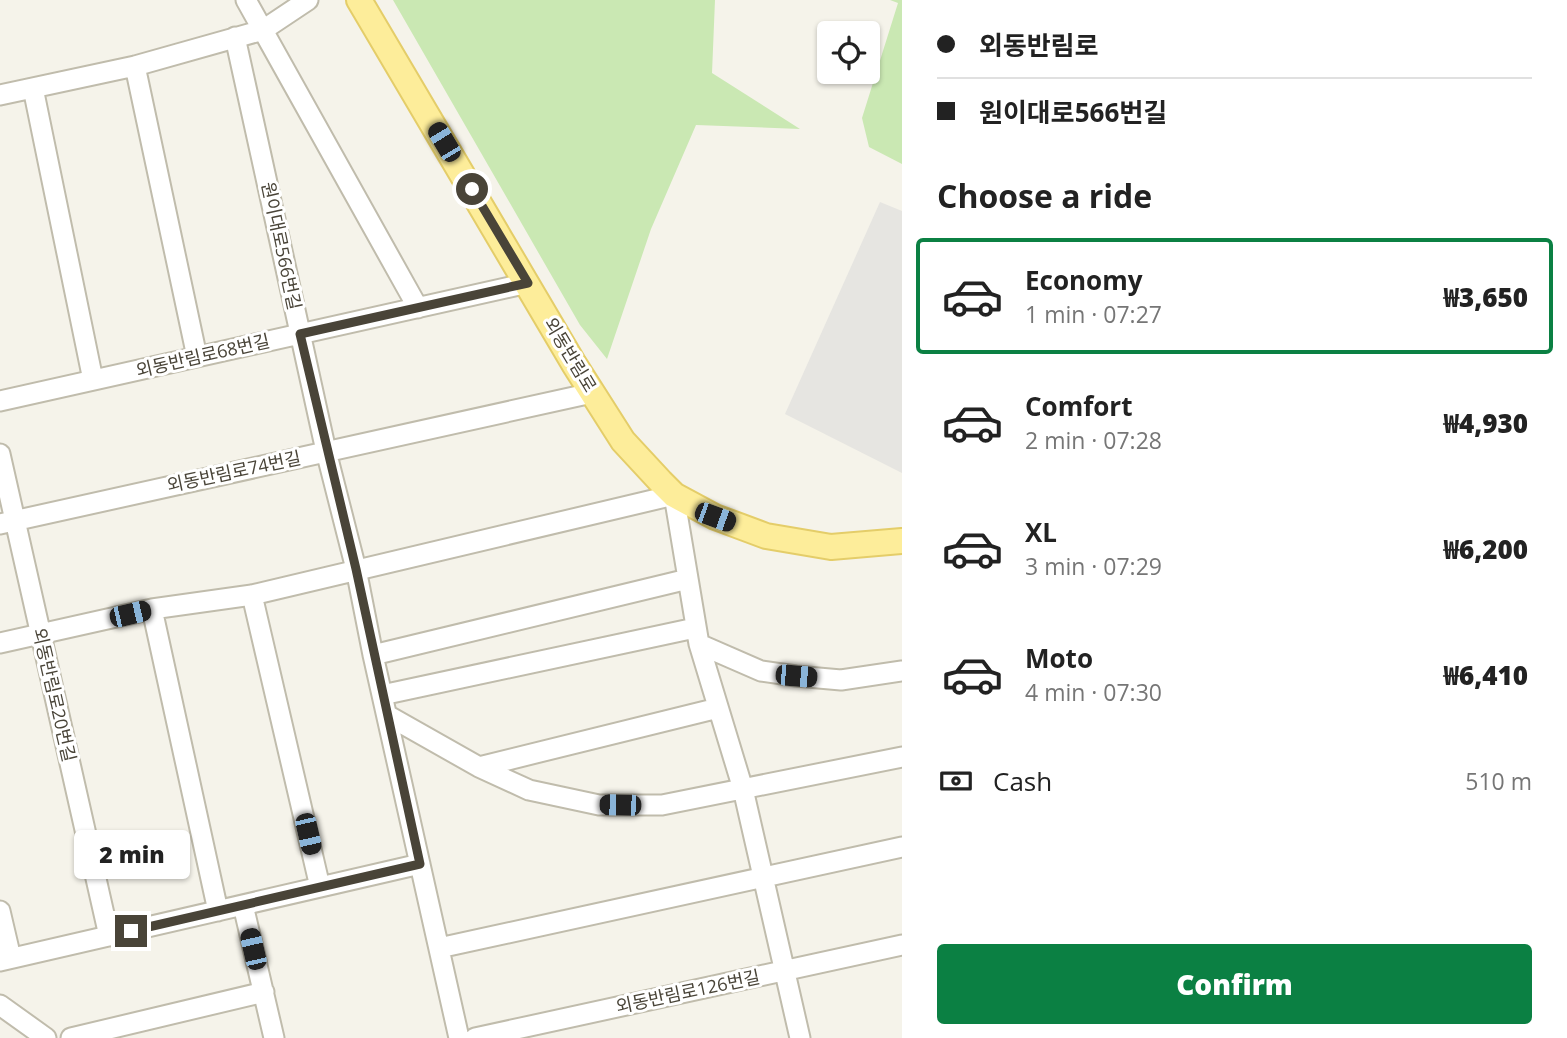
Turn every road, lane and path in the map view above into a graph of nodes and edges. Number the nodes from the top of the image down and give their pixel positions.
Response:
1 (246, 0) edge
2 (308, 0) edge
3 (359, 0) edge
4 (263, 30) junction
5 (235, 37) junction
6 (135, 66) junction
7 (33, 88) junction
8 (0, 95) edge
9 (528, 283) junction
10 (418, 308) junction
11 (300, 334) junction
12 (197, 357) junction
13 (93, 380) junction
14 (592, 393) junction
15 (0, 401) edge
16 (326, 452) junction
17 (0, 454) edge
18 (674, 495) junction
19 (7, 522) edge
20 (902, 541) edge
21 (356, 569) junction
22 (688, 579) junction
23 (252, 595) junction
24 (152, 609) junction
25 (41, 634) junction
26 (697, 636) junction
27 (0, 643) edge
28 (373, 654) junction
29 (902, 671) edge
30 (382, 695) junction
31 (718, 708) junction
32 (387, 715) junction
33 (902, 757) edge
34 (479, 767) junction
35 (743, 789) junction
36 (902, 847) edge
37 (420, 864) junction
38 (763, 877) junction
39 (320, 887) junction
40 (243, 905) junction
41 (0, 911) edge
42 (218, 911) junction
43 (109, 936) junction
44 (902, 945) edge
45 (439, 948) junction
46 (6, 960) edge
47 (785, 971) junction
48 (264, 992) junction
49 (5, 1011) edge
50 (46, 1038) edge
51 (71, 1038) edge
52 (274, 1038) edge
53 (459, 1038) edge
54 (475, 1038) edge
55 (800, 1038) edge

1 - 4 street
2 - 4 street
3 - 9 main road, 외동반림로
4 - 5 street
4 - 10 street
5 - 6 street
5 - 11 street, 원이대로566번길
6 - 7 street
6 - 12 street
7 - 8 street
7 - 13 street
9 - 10 street, 외동반림로68번길
9 - 14 main road, 외동반림로
10 - 11 street, 외동반림로68번길
11 - 12 street, 외동반림로68번길
11 - 16 street, 원이대로566번길
12 - 13 street, 외동반림로68번길
13 - 15 street, 외동반림로68번길
14 - 16 street, 외동반림로74번길
14 - 18 main road, 외동반림로
16 - 19 street, 외동반림로74번길
16 - 21 street, 원이대로566번길
17 - 19 street, 외동반림로20번길
18 - 20 main road, 외동반림로
18 - 21 street
18 - 22 street
19 - 25 street, 외동반림로20번길
21 - 23 street
21 - 28 street, 원이대로566번길
22 - 26 street
22 - 28 street
23 - 24 street
23 - 39 street
24 - 25 street
24 - 42 street
25 - 27 street
25 - 43 street, 외동반림로20번길
26 - 29 street
26 - 30 street
26 - 31 street
28 - 30 street, 원이대로566번길
30 - 32 street, 원이대로566번길
31 - 34 street
31 - 35 street
32 - 34 street
32 - 37 street, 원이대로566번길
33 - 35 street
34 - 35 street
35 - 38 street
36 - 38 street
37 - 39 street
37 - 45 street, 원이대로566번길
38 - 45 street
38 - 47 street
39 - 40 street
40 - 42 street
40 - 48 street
41 - 46 street
42 - 43 street
43 - 46 street
44 - 47 street, 외동반림로126번길
45 - 53 street, 원이대로566번길
47 - 54 street, 외동반림로126번길
47 - 55 street
48 - 51 street
48 - 52 street
49 - 50 street

